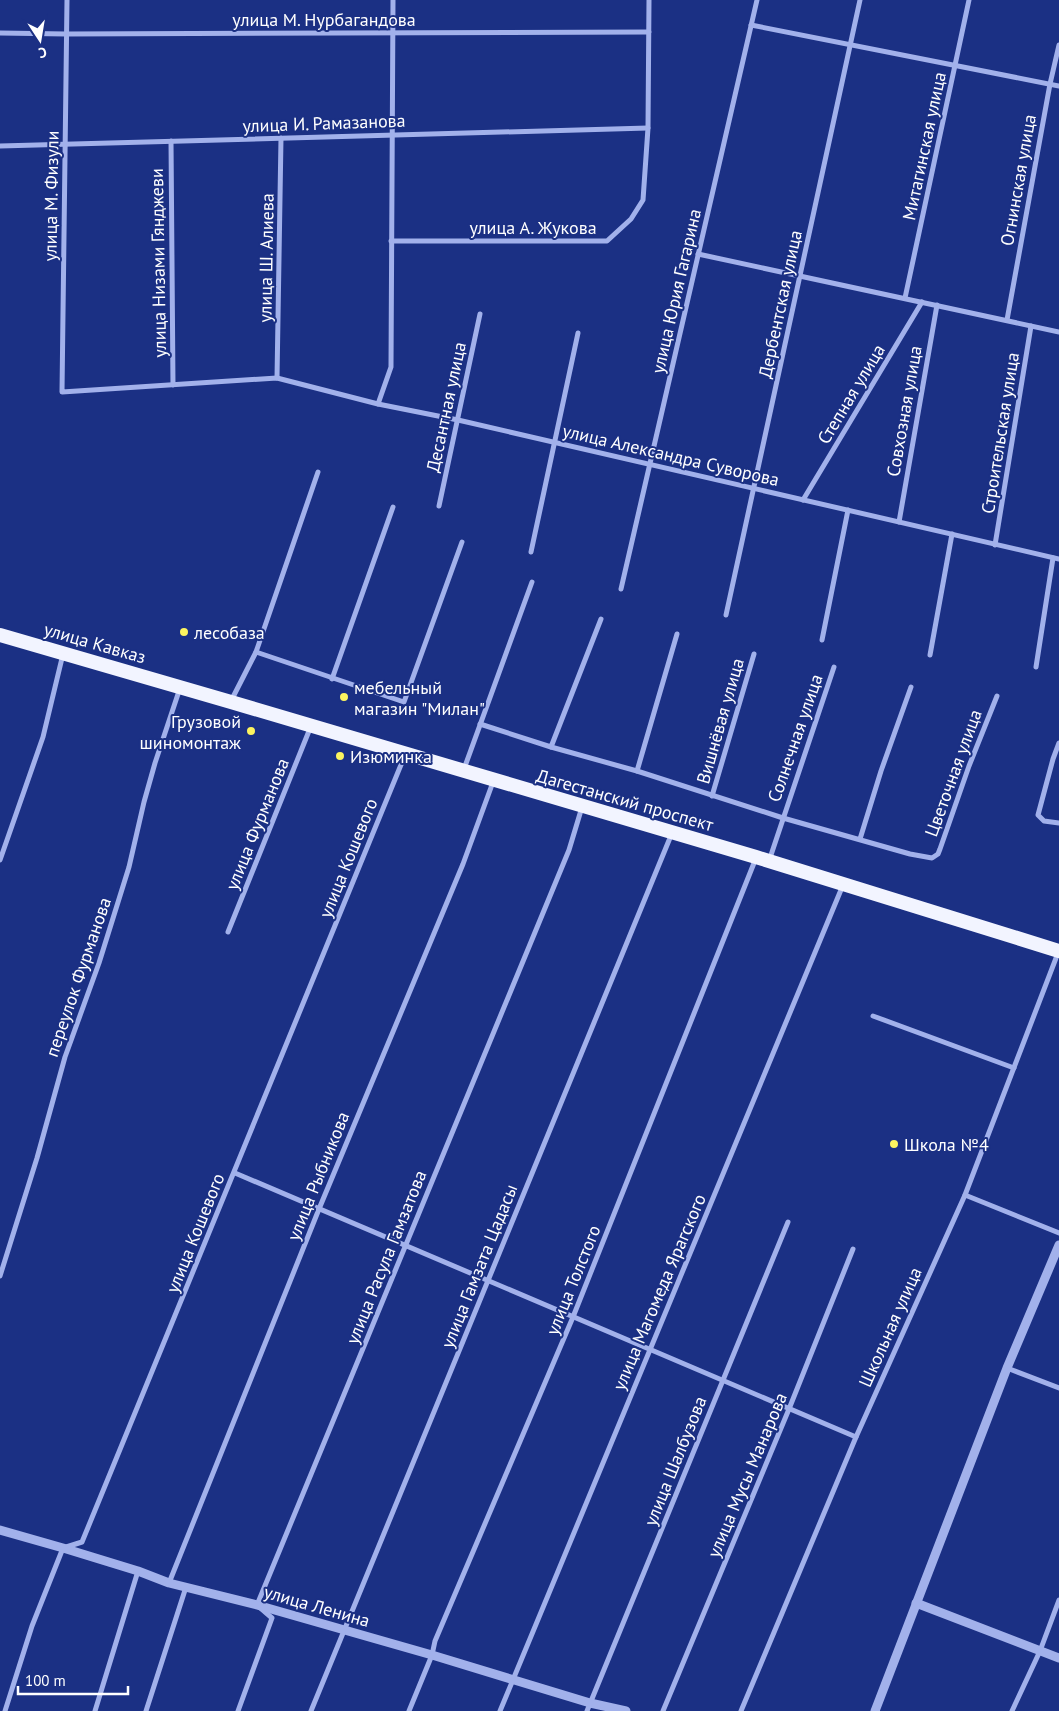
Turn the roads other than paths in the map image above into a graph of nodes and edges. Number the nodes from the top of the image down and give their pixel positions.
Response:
1 (66, 0) edge
2 (393, 0) edge
3 (649, 0) edge
4 (757, 0) edge
5 (860, 0) edge
6 (969, 0) edge
7 (751, 25) junction
8 (649, 32) junction
9 (0, 33) edge
10 (392, 33) junction
11 (66, 34) junction
12 (1059, 44) edge
13 (850, 45) junction
14 (955, 65) junction
15 (1050, 84) junction
16 (1059, 86) edge
17 (648, 128) junction
18 (392, 135) junction
19 (281, 138) junction
20 (171, 141) junction
21 (65, 144) junction
22 (0, 146) edge
23 (391, 241) junction
24 (698, 254) junction
25 (800, 276) junction
26 (905, 298) junction
27 (922, 302) junction
28 (936, 305) junction
29 (480, 314) dead end
30 (1007, 320) junction
31 (1031, 326) junction
32 (1059, 332) edge
33 (578, 333) dead end
34 (277, 378) junction
35 (173, 385) junction
36 (62, 392) joint
37 (378, 404) junction
38 (458, 420) junction
39 (555, 442) junction
40 (650, 464) junction
41 (318, 472) dead end
42 (753, 488) junction
43 (803, 500) junction
44 (439, 506) dead end
45 (393, 507) dead end
46 (848, 510) junction
47 (899, 522) junction
48 (952, 534) junction
49 (462, 542) dead end
50 (995, 544) junction
51 (531, 552) dead end
52 (1056, 559) edge
53 (532, 582) dead end
54 (621, 589) dead end
55 (726, 615) dead end
56 (602, 619) dead end
57 (677, 634) dead end
58 (0, 635) edge
59 (822, 640) dead end
60 (256, 652) junction
61 (64, 654) junction
62 (754, 654) dead end
63 (930, 655) dead end
64 (834, 667) dead end
65 (1036, 667) dead end
66 (332, 679) junction
67 (180, 687) junction
68 (911, 687) dead end
69 (997, 696) dead end
70 (231, 702) junction
71 (480, 724) junction
72 (312, 726) junction
73 (1059, 743) edge
74 (551, 747) junction
75 (406, 754) junction
76 (637, 771) junction
77 (463, 772) junction
78 (493, 780) junction
79 (712, 796) junction
80 (582, 807) junction
81 (782, 818) junction
82 (1059, 823) edge
83 (672, 832) junction
84 (860, 839) junction
85 (763, 859) junction
86 (0, 860) edge
87 (844, 884) junction
88 (228, 932) dead end
89 (1059, 951) edge
90 (873, 1016) dead end
91 (1014, 1068) junction
92 (235, 1173) junction
93 (965, 1195) junction
94 (319, 1209) junction
95 (788, 1222) dead end
96 (1059, 1233) edge
97 (406, 1245) junction
98 (1059, 1245) edge
99 (853, 1249) dead end
100 (0, 1276) edge
101 (488, 1281) junction
102 (573, 1317) junction
103 (650, 1350) junction
104 (1007, 1368) junction
105 (723, 1381) junction
106 (1059, 1388) edge
107 (789, 1409) junction
108 (856, 1437) junction
109 (0, 1530) edge
110 (63, 1548) junction
111 (138, 1572) junction
112 (169, 1583) junction
113 (186, 1587) junction
114 (1059, 1600) edge
115 (916, 1603) junction
116 (257, 1605) junction
117 (344, 1631) junction
118 (1040, 1650) junction
119 (432, 1655) junction
120 (1059, 1658) edge
121 (513, 1679) junction
122 (589, 1707) edge
123 (5, 1711) edge
124 (95, 1711) edge
125 (146, 1711) edge
126 (238, 1711) edge
127 (311, 1711) edge
128 (409, 1711) edge
129 (500, 1711) edge
130 (626, 1711) edge
131 (663, 1711) edge
132 (741, 1711) edge
133 (875, 1711) edge
134 (1012, 1711) edge

1 - 11 street, улица М. Физули
2 - 10 street
3 - 8 street, улица А. Жукова
4 - 7 street, улица Юрия Гагарина
5 - 13 street, Дербентская улица
6 - 14 street, Митагинская улица
7 - 13 street
7 - 24 street, улица Юрия Гагарина
8 - 10 street, улица М. Нурбагандова
8 - 17 street, улица А. Жукова
9 - 11 street, улица М. Нурбагандова
10 - 11 street, улица М. Нурбагандова
10 - 18 street
11 - 21 street, улица М. Физули
12 - 15 street, Огнинская улица
13 - 14 street
13 - 25 street, Дербентская улица
14 - 15 street
14 - 26 street, Митагинская улица
15 - 16 street
15 - 30 street, Огнинская улица
17 - 18 street, улица И. Рамазанова
17 - 23 street, улица А. Жукова
18 - 19 street, улица И. Рамазанова
18 - 23 street
19 - 20 street, улица И. Рамазанова
19 - 34 street, улица Ш. Алиева
20 - 21 street, улица И. Рамазанова
20 - 35 street, улица Низами Гянджеви
21 - 22 street, улица И. Рамазанова
21 - 36 street, улица М. Физули
23 - 37 street
24 - 25 street
24 - 40 street, улица Юрия Гагарина
25 - 26 street
25 - 42 street, Дербентская улица
26 - 27 street
27 - 28 street
27 - 43 street, Степная улица
28 - 30 street
28 - 47 street, Совхозная улица
29 - 38 street, Десантная улица
30 - 31 street
31 - 32 street
31 - 50 street, Строительская улица
33 - 39 street
34 - 35 street, улица Александра Суворова
34 - 37 street, улица Александра Суворова
35 - 36 street, улица Александра Суворова
37 - 38 street, улица Александра Суворова
38 - 39 street, улица Александра Суворова
38 - 44 street, Десантная улица
39 - 40 street, улица Александра Суворова
39 - 51 street
40 - 42 street, улица Александра Суворова
40 - 54 street, улица Юрия Гагарина
41 - 60 street
42 - 43 street, улица Александра Суворова
42 - 55 street, Дербентская улица
43 - 46 street, улица Александра Суворова
45 - 66 street
46 - 47 street, улица Александра Суворова
46 - 59 street
47 - 48 street, улица Александра Суворова
48 - 50 street, улица Александра Суворова
48 - 63 street
49 - 66 street
50 - 52 street, улица Александра Суворова
52 - 65 street
53 - 71 street
56 - 74 street
57 - 76 street
58 - 61 highway, улица Кавказ
60 - 66 street
60 - 70 street
61 - 67 highway, улица Кавказ
61 - 86 street
62 - 79 street, Вишнёвая улица
64 - 81 street, Солнечная улица
67 - 70 highway, Дагестанский проспект
67 - 100 street, переулок Фурманова
68 - 84 street
69 - 84 street, Цветочная улица
70 - 72 highway, Дагестанский проспект
71 - 74 street
71 - 77 street
72 - 75 highway, Дагестанский проспект
72 - 88 street, улица Фурманова
73 - 82 street
74 - 76 street
75 - 77 highway, Дагестанский проспект
75 - 92 street, улица Кошевого
76 - 79 street
77 - 78 highway, Дагестанский проспект
78 - 80 highway, Дагестанский проспект
78 - 94 street, улица Рыбникова
79 - 81 street
80 - 83 highway, Дагестанский проспект
80 - 97 street, улица Расула Гамзатова
81 - 84 street
81 - 85 street, Солнечная улица
83 - 85 highway, Дагестанский проспект
83 - 101 street, улица Гамзата Цадасы
85 - 87 highway, Дагестанский проспект
85 - 102 street, улица Толстого
87 - 89 highway, Дагестанский проспект
87 - 103 street, улица Магомеда Ярагского
89 - 91 street, Школьная улица
90 - 91 street
91 - 93 street, Школьная улица
92 - 94 street
92 - 110 street, улица Кошевого
93 - 96 street
93 - 108 street, Школьная улица
94 - 97 street
94 - 112 street, улица Рыбникова
95 - 105 street, улица Шалбузова
97 - 101 street
97 - 116 street, улица Расула Гамзатова
98 - 104 street
99 - 107 street, улица Мусы Манарова
101 - 102 street
101 - 117 street, улица Гамзата Цадасы
102 - 103 street
102 - 119 street, улица Толстого
103 - 105 street
103 - 121 street, улица Магомеда Ярагского
104 - 106 street
104 - 115 street
105 - 107 street
105 - 122 street, улица Шалбузова
107 - 108 street
107 - 131 street, улица Мусы Манарова
108 - 132 street, Школьная улица
109 - 110 street, улица Ленина
110 - 111 street, улица Ленина
110 - 123 street
111 - 112 street, улица Ленина
111 - 124 street
112 - 113 street, улица Ленина
113 - 116 street, улица Ленина
113 - 125 street
114 - 118 street
115 - 118 street
115 - 133 street
116 - 117 street, улица Ленина
116 - 126 street
117 - 119 street, улица Ленина
117 - 127 street, улица Гамзата Цадасы
118 - 120 street
118 - 134 street
119 - 121 street, улица Ленина
119 - 128 street, улица Толстого
121 - 122 street, улица Ленина
121 - 129 street, улица Магомеда Ярагского
122 - 130 street, улица Ленина

